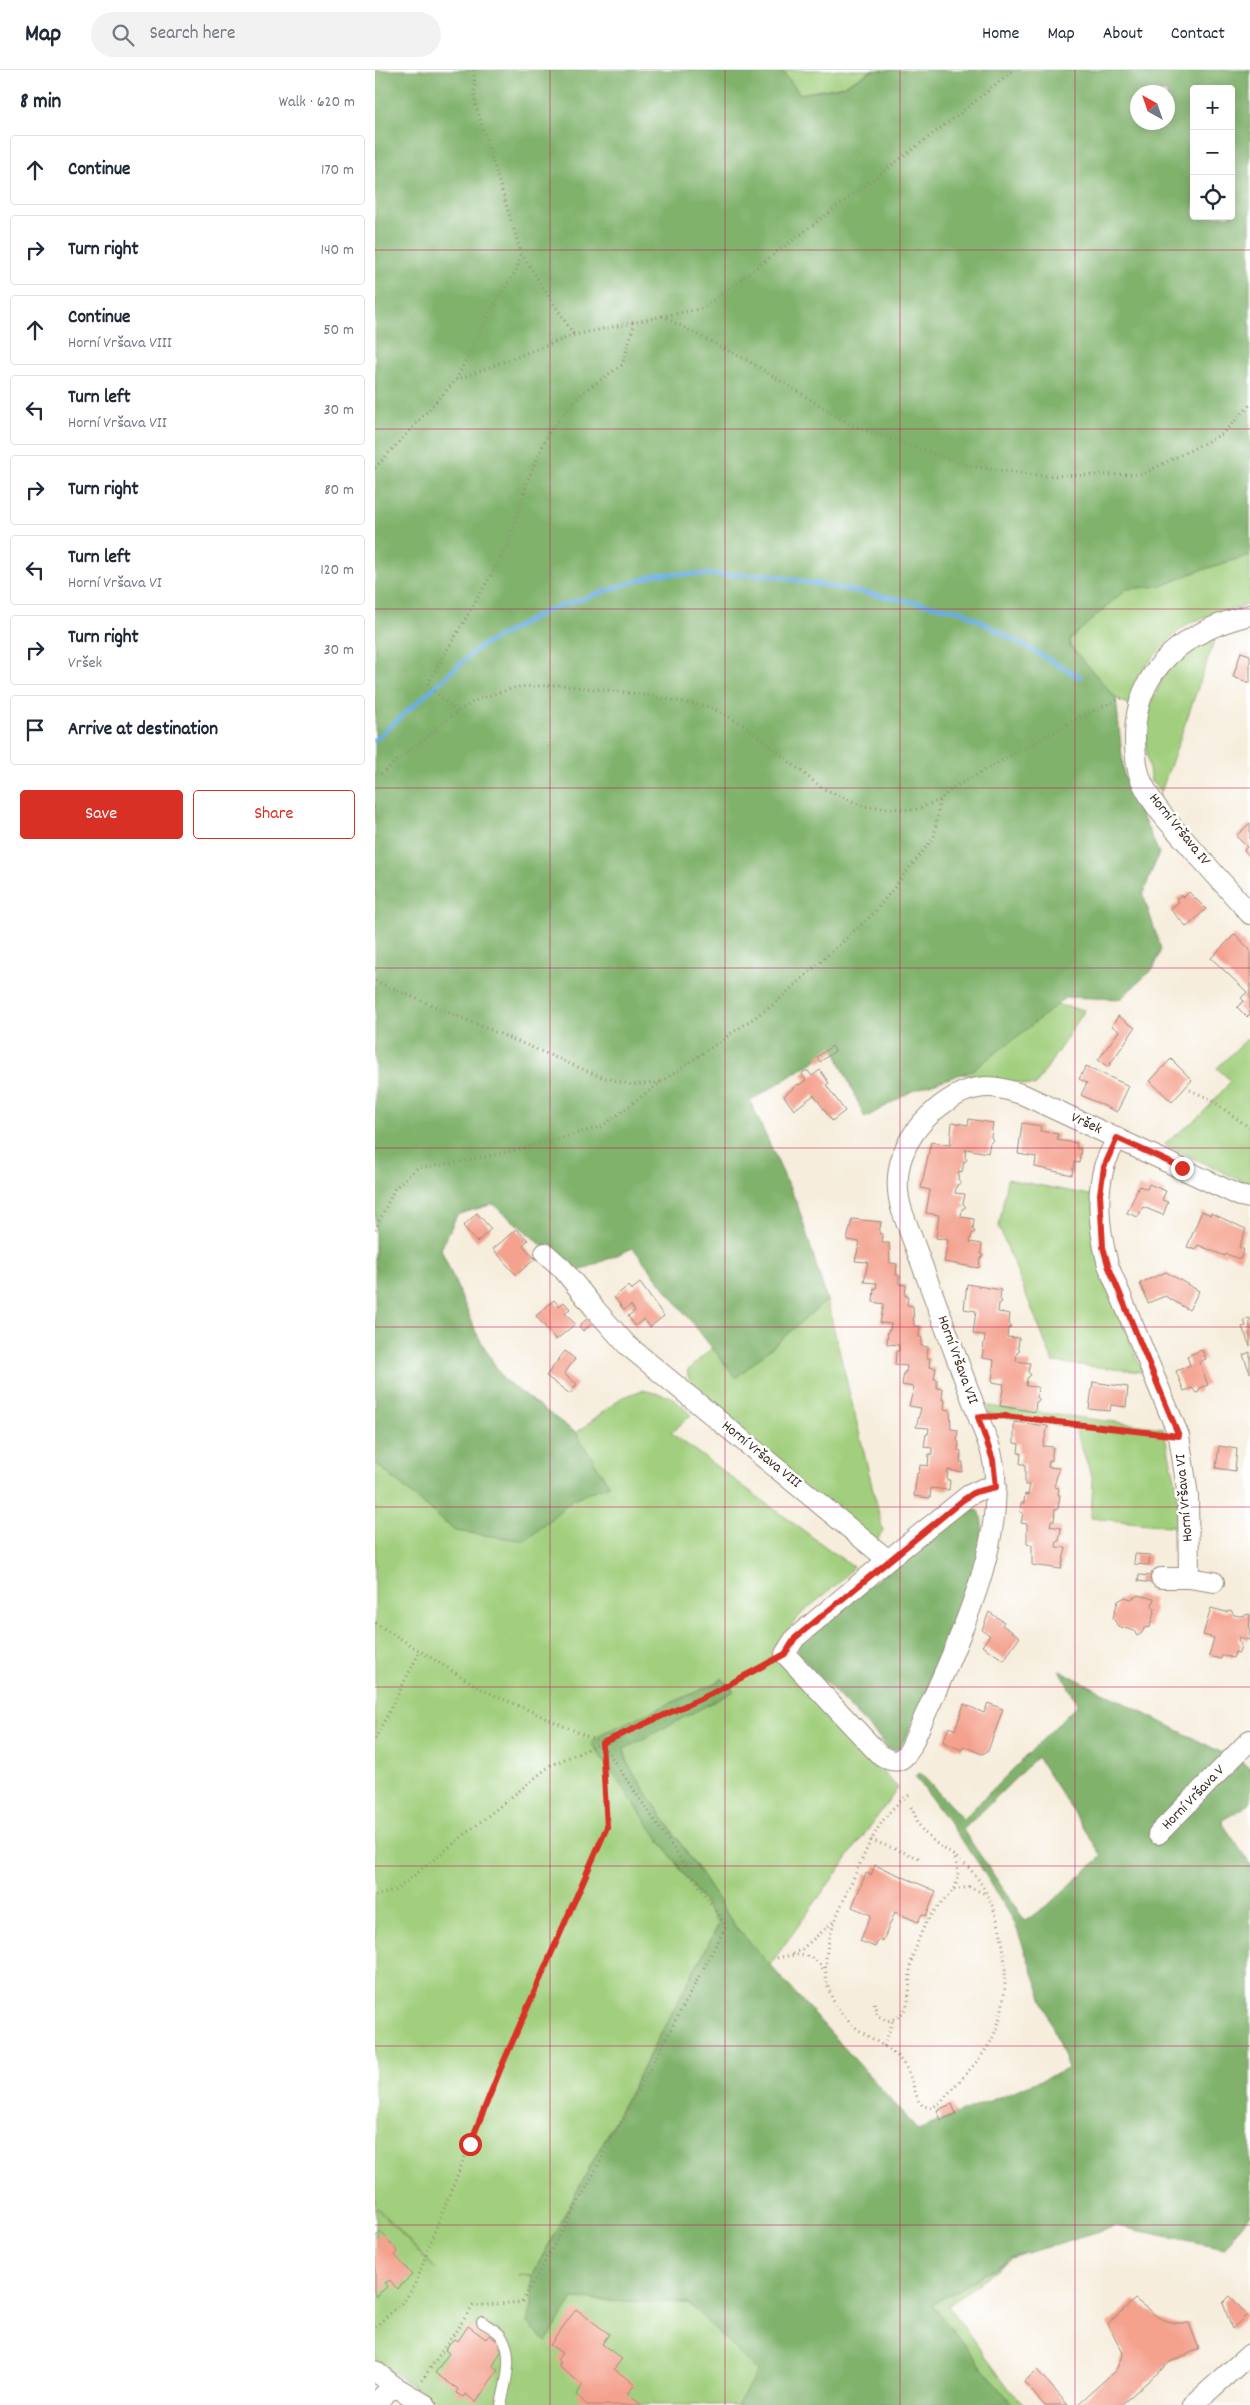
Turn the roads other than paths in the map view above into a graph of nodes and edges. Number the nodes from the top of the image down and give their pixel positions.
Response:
1 (1250, 614) edge
2 (1250, 914) edge
3 (1004, 1089) joint
4 (1117, 1138) junction
5 (1250, 1198) edge
6 (545, 1253) dead end
7 (996, 1487) junction
8 (888, 1560) junction
9 (1161, 1578) dead end
10 (1189, 1578) junction
11 (1214, 1582) dead end
12 (1250, 1740) edge
13 (1158, 1834) dead end
14 (482, 2322) dead end
15 (1250, 2354) edge
16 (375, 2371) edge
17 (394, 2386) junction
18 (421, 2402) edge
19 (375, 2403) edge
20 (501, 2405) edge
21 (1193, 2405) edge

1 - 2 street, Horní Vršava IV
3 - 4 street, Vršek
3 - 7 street, Horní Vršava VII
4 - 5 street, Vršek
4 - 10 street, Horní Vršava VI
6 - 8 street, Horní Vršava VIII
7 - 8 street
7 - 8 street, Horní Vršava VII
9 - 10 street
10 - 11 street
12 - 13 street, Horní Vršava V
14 - 20 lane
15 - 21 street
16 - 17 street
17 - 18 street
17 - 19 street

